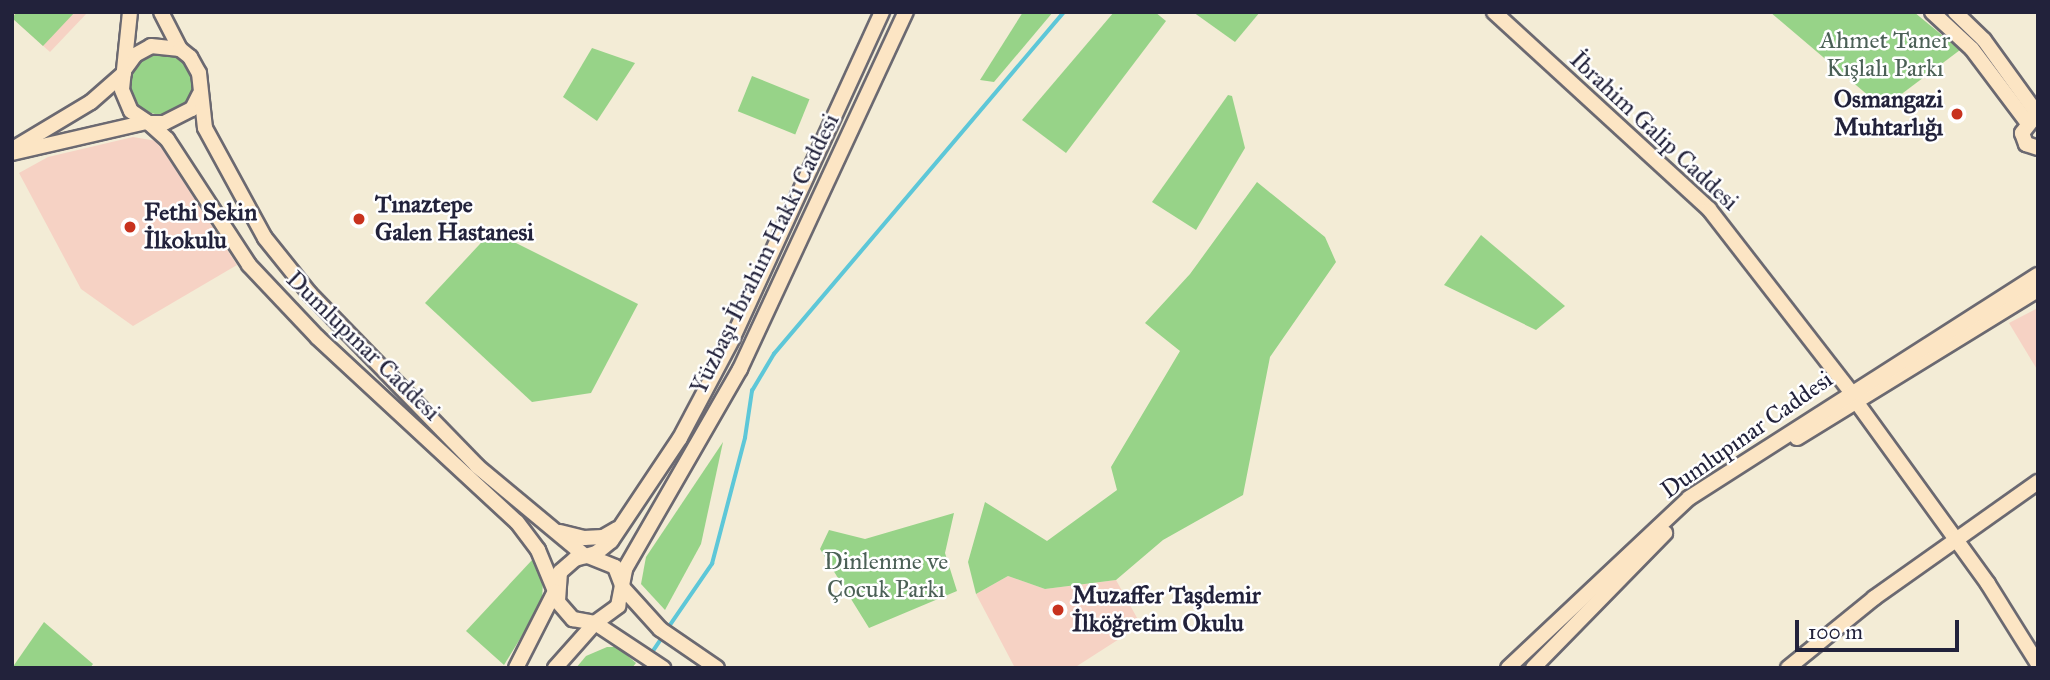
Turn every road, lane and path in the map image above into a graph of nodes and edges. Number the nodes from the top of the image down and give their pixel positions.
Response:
1 (130, 12) edge
2 (161, 12) edge
3 (882, 12) edge
4 (906, 12) edge
5 (1494, 12) edge
6 (1932, 12) edge
7 (1955, 12) edge
8 (180, 49) junction
9 (124, 71) junction
10 (199, 95) junction
11 (2034, 119) edge
12 (147, 123) junction
13 (2038, 148) edge
14 (12, 151) edge
15 (2038, 275) edge
16 (2038, 290) edge
17 (1852, 396) junction
18 (2038, 482) edge
19 (546, 526) junction
20 (619, 528) junction
21 (1957, 541) junction
22 (638, 549) junction
23 (584, 556) junction
24 (623, 588) junction
25 (555, 591) junction
26 (595, 623) junction
27 (660, 629) junction
28 (2038, 664) edge
29 (516, 668) edge
30 (555, 668) edge
31 (663, 668) edge
32 (717, 668) edge
33 (1508, 668) edge
34 (1534, 668) edge
35 (1788, 668) edge

1 - 9 main road
2 - 8 main road
3 - 20 main road, Yüzbaşı İbrahim Hakkı Caddesi
4 - 22 main road, Yüzbaşı İbrahim Hakkı Caddesi
5 - 17 main road, İbrahim Galip Caddesi
6 - 11 main road
7 - 11 main road
8 - 9 main road
8 - 10 main road
9 - 12 main road
9 - 14 main road
10 - 12 main road
10 - 19 main road, Dumlupınar Caddesi
11 - 13 main road
12 - 14 main road
12 - 25 main road, Dumlupınar Caddesi
15 - 17 main road, Dumlupınar Caddesi
16 - 17 main road
17 - 21 main road, İbrahim Galip Caddesi
17 - 33 main road, Dumlupınar Caddesi
17 - 34 main road, Dumlupınar Caddesi
18 - 21 main road
19 - 20 main road, Dumlupınar Caddesi
19 - 23 main road, Dumlupınar Caddesi
20 - 23 main road, Yüzbaşı İbrahim Hakkı Caddesi
21 - 28 main road, İbrahim Galip Caddesi
21 - 35 main road
22 - 24 main road, Yüzbaşı İbrahim Hakkı Caddesi
22 - 27 main road
23 - 24 main road
23 - 25 main road, Yüzbaşı İbrahim Hakkı Caddesi
24 - 26 main road, Yüzbaşı İbrahim Hakkı Caddesi
24 - 27 main road
25 - 26 main road
25 - 29 main road, Yüzbaşı İbrahim Hakkı Caddesi
26 - 30 main road, Yüzbaşı İbrahim Hakkı Caddesi
26 - 31 main road
27 - 32 main road

